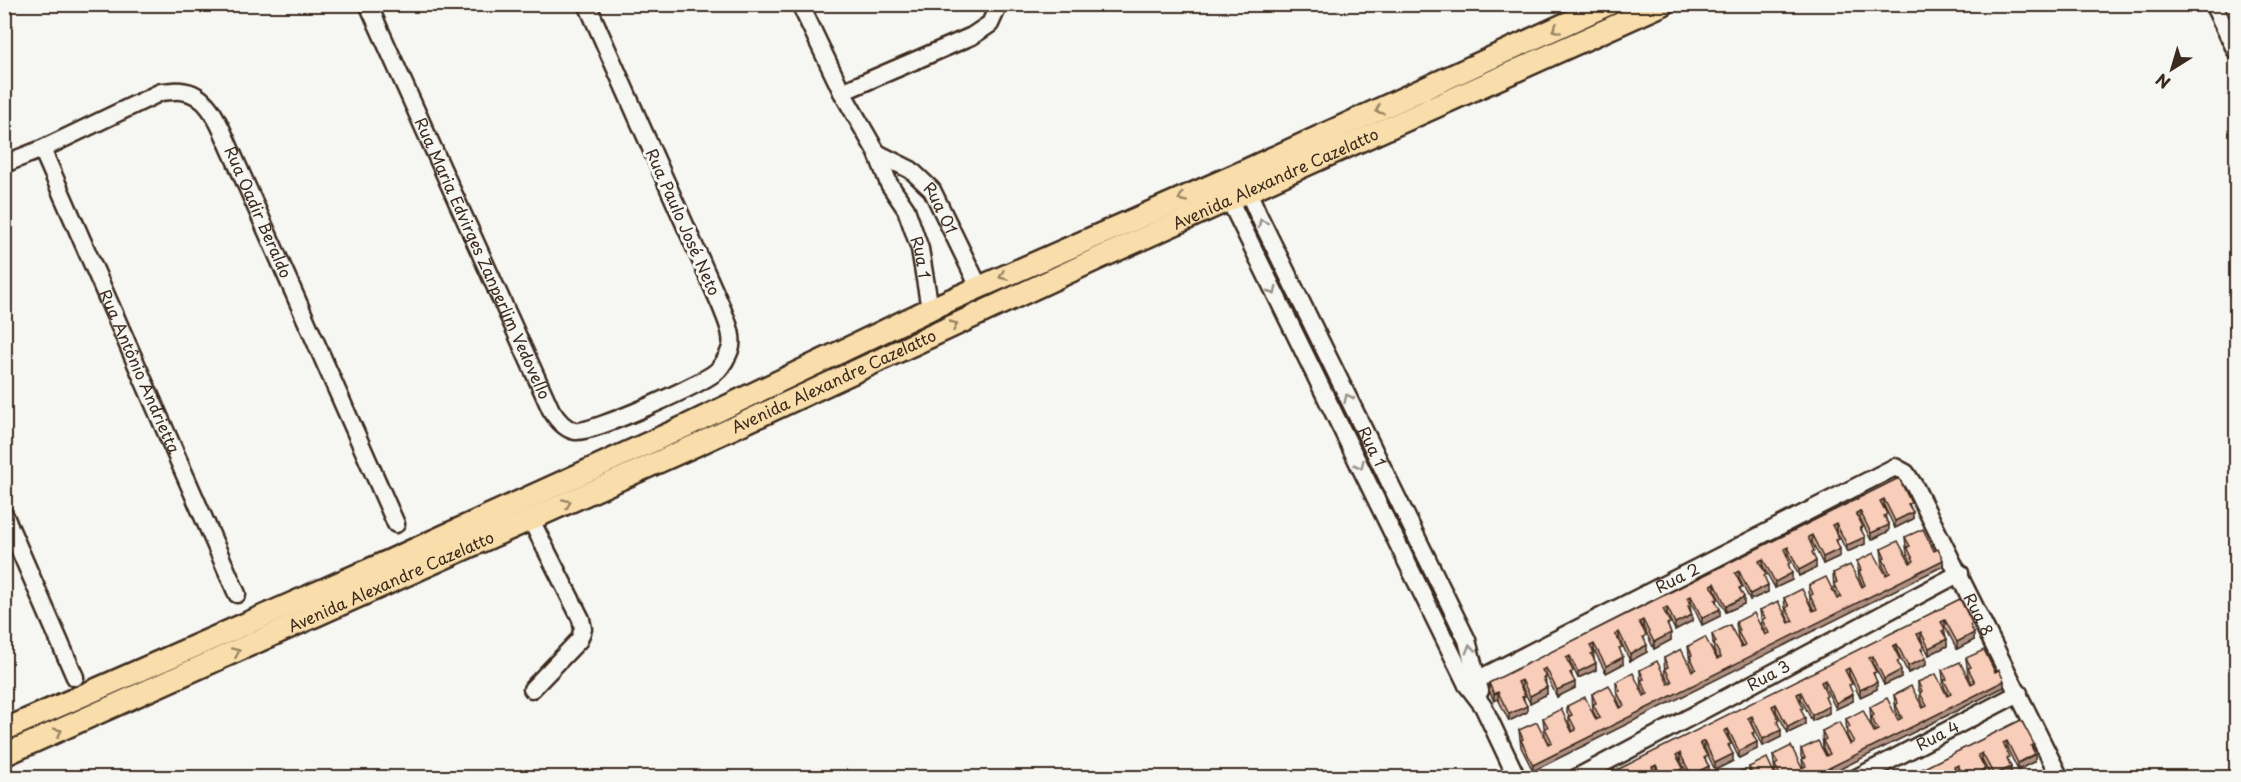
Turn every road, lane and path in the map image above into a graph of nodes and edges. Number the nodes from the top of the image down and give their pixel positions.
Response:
1 (368, 4) edge
2 (587, 4) edge
3 (800, 4) edge
4 (999, 4) edge
5 (1609, 4) edge
6 (1664, 4) edge
7 (2213, 4) edge
8 (2233, 4) edge
9 (2236, 11) edge
10 (2236, 51) edge
11 (842, 92) junction
12 (42, 149) junction
13 (877, 153) junction
14 (4, 164) edge
15 (1236, 182) junction
16 (1229, 200) junction
17 (906, 209) joint
18 (979, 287) junction
19 (930, 309) junction
20 (651, 406) joint
21 (1886, 470) joint
22 (4, 514) edge
23 (531, 520) junction
24 (396, 524) dead end
25 (1960, 573) junction
26 (237, 594) dead end
27 (75, 677) dead end
28 (1472, 682) junction
29 (532, 689) dead end
30 (2019, 693) junction
31 (4, 730) edge
32 (4, 755) edge
33 (1517, 777) edge
34 (1576, 777) edge
35 (1856, 777) edge
36 (2061, 777) edge

1 - 20 street, Rua Maria Edvirges Zanperlim Vedovello
2 - 20 street, Rua Paulo José Neto
3 - 11 street, Rua 01
4 - 11 street
5 -> 15 main road, Avenida Alexandre Cazelatto
6 - 15 main road, Avenida Alexandre Cazelatto
7 - 10 street
8 - 9 street
11 - 13 street, Rua 01
12 - 14 street, Rua Oadir Beraldo
12 - 24 street, Rua Oadir Beraldo
12 - 26 street, Rua Antônio Andrietta
13 - 17 street, Rua 01
13 - 18 street, Rua 01
15 - 16 main road, Avenida Alexandre Cazelatto
15 -> 18 main road, Avenida Alexandre Cazelatto
28 -> 15 street, Rua 1
23 -> 16 main road, Avenida Alexandre Cazelatto
16 -> 28 street, Rua 1
17 - 19 street, Rua 1
18 - 19 main road, Avenida Alexandre Cazelatto
19 - 31 main road, Avenida Alexandre Cazelatto
21 - 25 street, Rua 8
21 - 28 street, Rua 2
22 - 27 street
23 - 29 street
32 -> 23 main road, Avenida Alexandre Cazelatto
25 - 30 street, Rua 8
25 - 34 street, Rua 3
28 - 33 street, Rua 1
30 - 35 street, Rua 4
30 - 36 street, Rua 8

